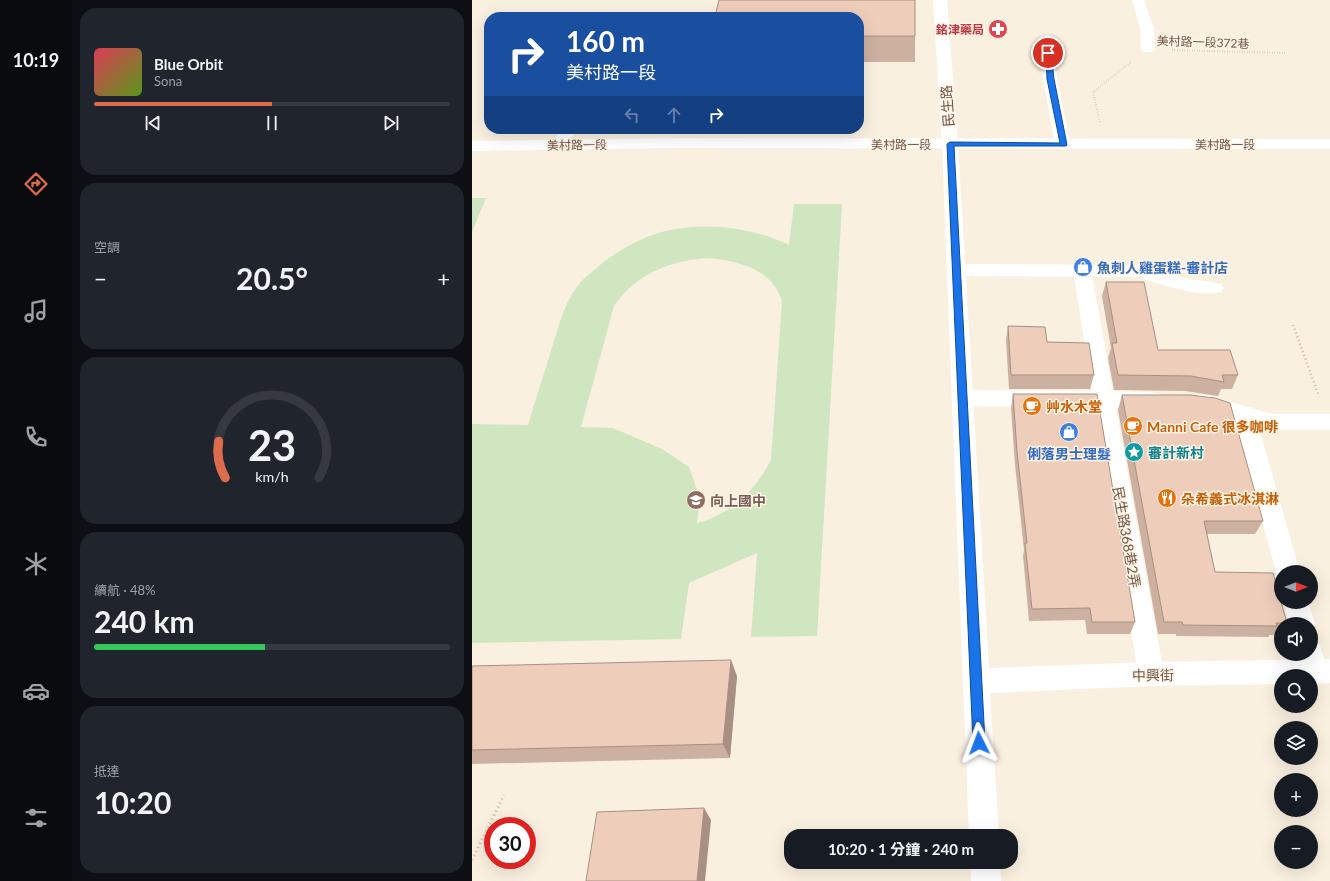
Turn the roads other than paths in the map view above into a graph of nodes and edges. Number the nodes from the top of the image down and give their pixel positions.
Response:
1 (940, 0) edge
2 (1138, 0) edge
3 (1046, 39) dead end
4 (1148, 49) road end
5 (566, 134) edge
6 (950, 144) junction
7 (1330, 144) edge
8 (1063, 145) junction
9 (472, 146) edge
10 (557, 146) junction
11 (956, 270) junction
12 (1082, 270) junction
13 (1215, 288) dead end
14 (962, 398) junction
15 (1104, 400) junction
16 (1244, 414) junction
17 (1329, 422) edge
18 (1286, 565) edge
19 (1319, 666) edge
20 (1151, 674) junction
21 (976, 681) junction
22 (984, 829) edge
23 (985, 869) edge
24 (986, 881) edge

1 - 6 street, 民生路
2 - 4 lane
3 - 8 lane
5 - 10 lane
6 - 8 street, 美村路一段
6 - 10 street, 美村路一段
6 - 11 street, 民生路
7 - 8 street, 美村路一段
9 - 10 street, 美村路一段
11 - 12 lane
11 - 14 street, 民生路
12 - 13 lane
12 - 15 street, 民生路368巷2弄
14 - 15 street
14 - 21 street, 民生路
15 - 16 street
15 - 20 street, 民生路368巷2弄
16 - 17 lane
16 - 18 street
19 - 20 street, 中興街
20 - 21 street, 中興街
21 - 22 street, 民生路
23 - 24 street

